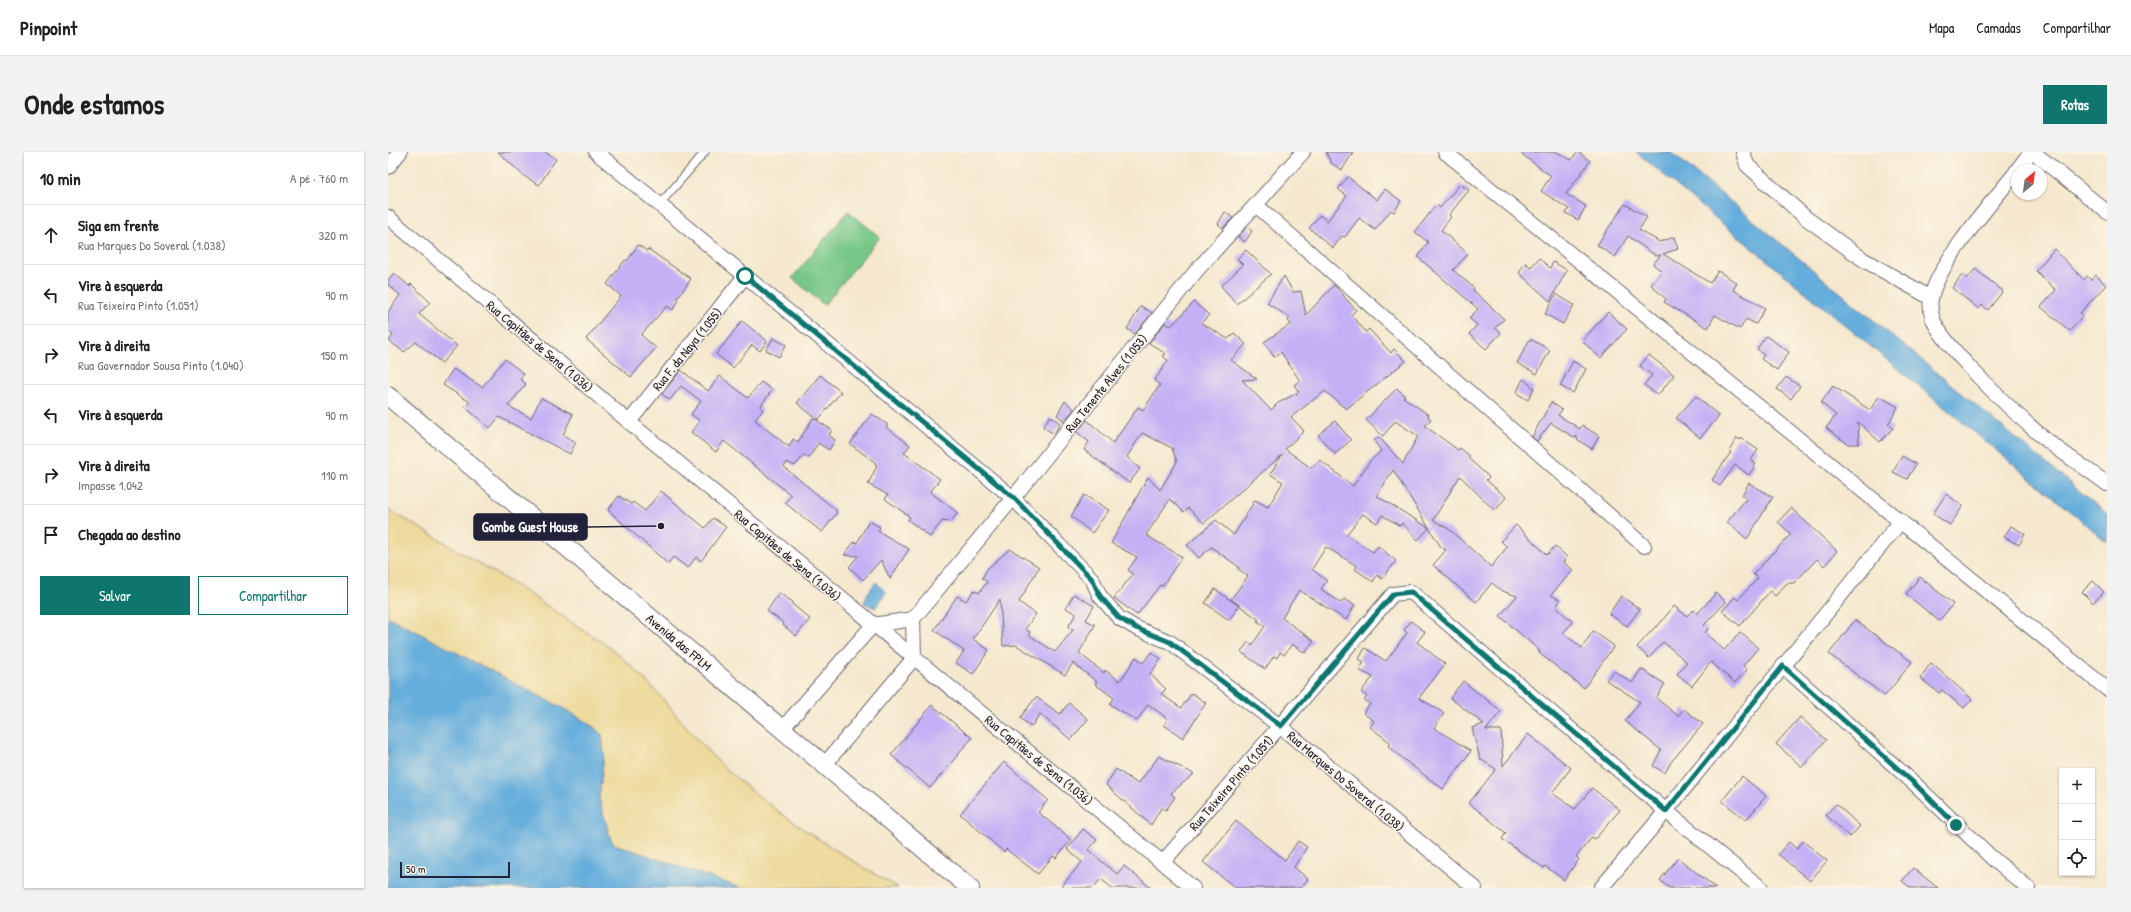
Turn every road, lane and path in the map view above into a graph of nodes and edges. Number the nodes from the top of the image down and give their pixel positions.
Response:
1 (400, 152) edge
2 (596, 152) edge
3 (705, 152) edge
4 (1303, 152) edge
5 (1445, 152) edge
6 (1743, 152) edge
7 (2032, 152) edge
8 (2022, 164) edge
9 (388, 167) edge
10 (2011, 178) edge
11 (659, 205) junction
12 (1256, 205) junction
13 (2107, 212) edge
14 (388, 217) edge
15 (745, 276) junction
16 (1931, 298) junction
17 (388, 396) edge
18 (629, 422) junction
19 (2107, 484) edge
20 (1014, 498) junction
21 (1901, 521) junction
22 (1644, 546) dead end
23 (913, 619) junction
24 (873, 625) junction
25 (914, 658) junction
26 (1783, 666) junction
27 (2107, 689) edge
28 (1281, 726) junction
29 (782, 729) junction
30 (824, 764) junction
31 (1666, 811) junction
32 (1163, 862) junction
33 (970, 888) edge
34 (1193, 888) edge
35 (1475, 888) edge
36 (1601, 888) edge
37 (1761, 888) edge
38 (2028, 888) edge

1 - 9 street
2 - 11 street, Rua Marques Do Soveral (1.038)
3 - 11 lane
4 - 12 street, Rua Tenente Alves (1.053)
5 - 21 street
6 - 16 street
7 - 8 street
7 - 13 street
10 - 16 street
11 - 15 street, Rua Marques Do Soveral (1.038)
12 - 20 street, Rua Tenente Alves (1.053)
12 - 22 street
14 - 18 street, Rua Capitães de Sena (1.036)
15 - 18 street, Rua F. da Naya (1.055)
15 - 20 street, Rua Marques Do Soveral (1.038)
16 - 19 street
17 - 29 street, Avenida das FPLM
18 - 24 street, Rua Capitães de Sena (1.036)
20 - 23 street, Rua Tenente Alves (1.053)
20 - 28 street, Rua Marques Do Soveral (1.038)
21 - 26 street
21 - 27 street
23 - 24 street
23 - 25 street
24 - 25 street, Rua Capitães de Sena (1.036)
24 - 29 street
25 - 30 street
25 - 32 street, Rua Capitães de Sena (1.036)
26 - 31 street
26 - 38 street
28 - 31 street, Rua Teixeira Pinto (1.051)
28 - 32 street, Rua Teixeira Pinto (1.051)
28 - 35 street, Rua Marques Do Soveral (1.038)
29 - 30 street, Avenida das FPLM
30 - 33 street, Avenida das FPLM
31 - 36 street
31 - 37 street
32 - 34 street, Rua Capitães de Sena (1.036)

